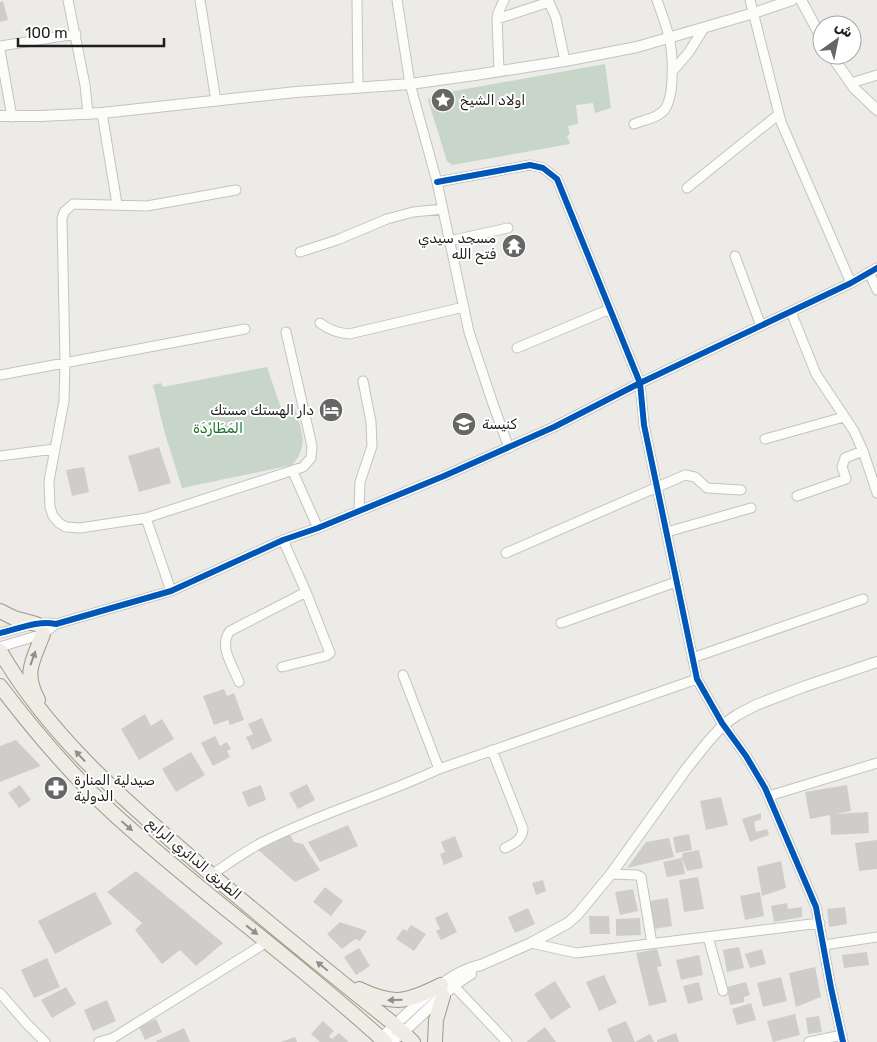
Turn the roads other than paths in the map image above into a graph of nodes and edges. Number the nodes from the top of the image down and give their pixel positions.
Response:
1 (68, 0) edge
2 (200, 0) edge
3 (357, 0) edge
4 (397, 0) edge
5 (504, 0) edge
6 (657, 0) edge
7 (750, 0) edge
8 (792, 0) edge
9 (802, 0) edge
10 (549, 1) edge
11 (754, 13) junction
12 (497, 19) junction
13 (812, 20) edge
14 (704, 28) junction
15 (76, 34) junction
16 (669, 37) junction
17 (0, 46) edge
18 (0, 50) edge
19 (565, 61) junction
20 (838, 65) edge
21 (499, 71) junction
22 (672, 72) junction
23 (877, 75) edge
24 (851, 83) junction
25 (410, 84) junction
26 (358, 88) junction
27 (216, 101) junction
28 (877, 110) edge
29 (102, 113) junction
30 (88, 114) junction
31 (779, 114) junction
32 (0, 116) edge
33 (12, 116) junction
34 (634, 124) dead end
35 (437, 182) junction
36 (687, 188) dead end
37 (236, 190) dead end
38 (117, 204) junction
39 (443, 209) junction
40 (508, 228) dead end
41 (449, 241) junction
42 (300, 252) dead end
43 (735, 256) dead end
44 (873, 270) edge
45 (851, 283) junction
46 (877, 290) edge
47 (464, 306) junction
48 (610, 309) junction
49 (791, 312) junction
50 (320, 323) dead end
51 (761, 326) junction
52 (245, 329) dead end
53 (286, 332) dead end
54 (517, 348) dead end
55 (65, 362) junction
56 (0, 375) edge
57 (363, 381) dead end
58 (640, 384) junction
59 (844, 417) junction
60 (765, 439) dead end
61 (510, 448) junction
62 (54, 450) junction
63 (863, 451) junction
64 (0, 456) edge
65 (293, 472) junction
66 (658, 487) junction
67 (741, 490) dead end
68 (877, 493) edge
69 (798, 496) dead end
70 (751, 508) dead end
71 (359, 511) junction
72 (146, 518) junction
73 (318, 528) junction
74 (667, 532) junction
75 (283, 540) junction
76 (506, 552) dead end
77 (676, 582) junction
78 (171, 591) junction
79 (306, 592) junction
80 (863, 599) dead end
81 (0, 612) edge
82 (561, 623) dead end
83 (39, 629) junction
84 (0, 633) edge
85 (0, 647) edge
86 (0, 651) edge
87 (692, 658) junction
88 (877, 662) edge
89 (282, 667) dead end
90 (403, 675) dead end
91 (697, 678) junction
92 (239, 682) dead end
93 (0, 686) edge
94 (0, 698) edge
95 (44, 714) junction
96 (723, 725) junction
97 (31, 726) junction
98 (492, 750) junction
99 (877, 763) edge
100 (439, 769) junction
101 (769, 796) junction
102 (506, 848) dead end
103 (611, 874) junction
104 (211, 875) junction
105 (820, 923) junction
106 (708, 937) junction
107 (877, 937) edge
108 (267, 942) junction
109 (531, 943) junction
110 (652, 944) junction
111 (824, 945) junction
112 (339, 980) junction
113 (446, 989) junction
114 (723, 991) dead end
115 (1, 995) edge
116 (404, 1033) edge
117 (842, 1039) edge
118 (113, 1040) edge
119 (383, 1041) edge
120 (45, 1042) edge
121 (99, 1042) edge
122 (435, 1042) edge
123 (507, 1042) edge
124 (809, 1042) edge

1 - 15 street
2 - 27 street
3 - 26 street
4 - 25 street
5 - 12 street
6 - 16 street
7 - 11 street
8 - 11 street
9 - 13 street
10 - 12 street
10 - 19 street
11 - 14 street
11 - 31 street
12 - 21 street
14 - 16 street
14 - 22 street
15 - 17 street
15 - 30 street
16 - 19 street
16 - 22 street
18 - 33 street
19 - 21 street
20 - 24 street
21 - 25 street
22 - 34 street
23 - 24 street
24 - 28 street
25 - 26 street
25 - 35 street
26 - 27 street
27 - 29 street
29 - 30 street
29 - 38 street
30 - 33 street
31 - 36 street
31 - 45 street
32 - 33 street
35 - 39 street
35 - 48 street
37 - 38 street
38 - 55 street
39 - 41 street
39 - 42 street
40 - 41 street
41 - 47 street
43 - 51 street
44 - 45 street
44 - 46 street
45 - 49 street
47 - 50 street
47 - 61 street
48 - 54 street
48 - 58 street
49 - 51 street
49 - 59 street
51 - 58 street
52 - 55 street
53 - 65 street
55 - 56 street
55 - 62 street
57 - 71 street
58 - 61 street
58 - 66 street
59 - 60 street
59 - 63 street
61 - 71 street
62 - 64 street
62 - 72 street
63 - 68 street
63 - 69 street
65 - 72 street
65 - 73 street
66 - 67 street
66 - 74 street
66 - 76 street
70 - 74 street
71 - 73 street
72 - 78 street
73 - 75 street
74 - 77 street
75 - 78 street
75 - 79 street
77 - 82 street
77 - 87 street
78 - 83 street
79 - 89 street
79 - 92 street
80 - 87 street
81 - 83 main road
83 - 84 street
83 - 85 street
95 -> 83 main road
86 - 95 main road, الطريق الدائري الرابع
87 - 91 street
88 - 96 street
90 - 100 street
91 - 96 street
91 - 98 street
93 - 97 main road, الطريق الدائري الرابع
94 - 97 main road
104 -> 95 main road, الطريق الدائري الرابع
96 - 101 street
96 - 103 street
97 -> 108 main road, الطريق الدائري الرابع
98 - 100 street
98 - 102 street
99 - 101 street
100 - 104 street
101 - 105 street
103 - 109 street
103 - 110 street
112 -> 104 main road, الطريق الدائري الرابع
105 - 106 street
105 - 111 street
106 - 110 street
106 - 114 street
107 - 111 street
108 - 118 street
108 - 119 main road, الطريق الدائري الرابع
109 - 110 street
109 - 113 street
111 - 117 street
113 -> 112 main road
112 - 116 main road, الطريق الدائري الرابع
113 - 116 street
113 - 122 main road
113 - 123 street
115 - 120 street
116 - 119 street
117 - 124 street
118 - 121 street

